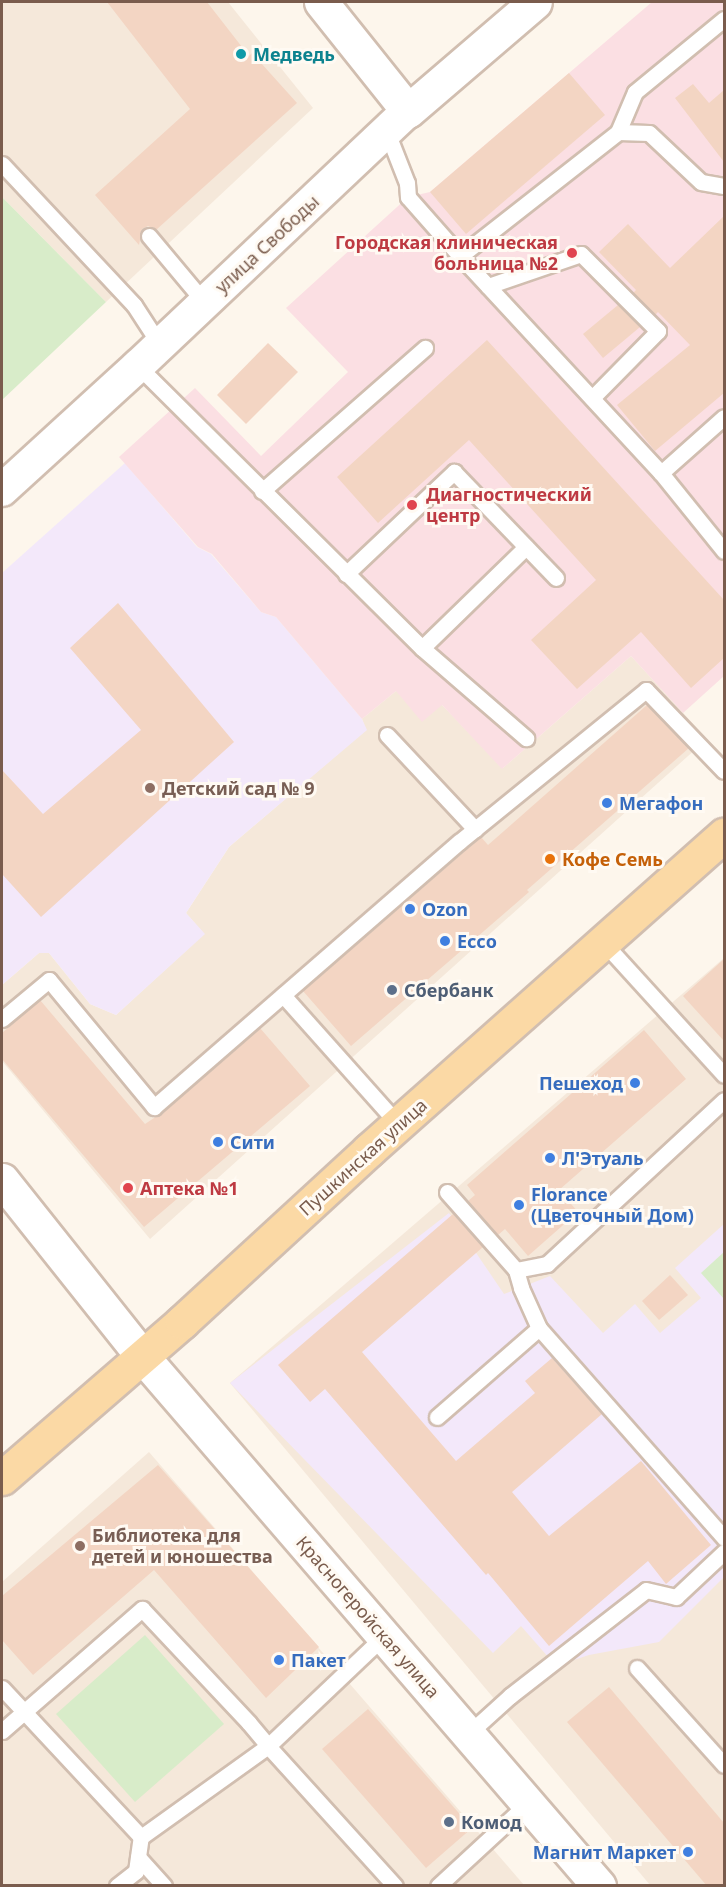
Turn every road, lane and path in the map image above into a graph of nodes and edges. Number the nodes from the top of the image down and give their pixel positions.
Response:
1 (321, 2) edge
2 (535, 2) edge
3 (724, 19) edge
4 (398, 121) junction
5 (618, 132) junction
6 (2, 164) edge
7 (724, 186) edge
8 (149, 236) dead end
9 (460, 256) junction
10 (488, 286) junction
11 (205, 303) junction
12 (160, 345) junction
13 (425, 348) dead end
14 (138, 366) junction
15 (592, 398) junction
16 (724, 417) edge
17 (662, 472) junction
18 (2, 490) edge
19 (262, 491) junction
20 (526, 547) junction
21 (724, 551) edge
22 (346, 574) junction
23 (556, 579) dead end
24 (422, 648) junction
25 (387, 735) dead end
26 (526, 738) dead end
27 (724, 771) edge
28 (475, 829) junction
29 (724, 835) edge
30 (604, 943) junction
31 (283, 995) junction
32 (2, 1019) edge
33 (724, 1075) edge
34 (724, 1100) edge
35 (398, 1124) junction
36 (2, 1180) edge
37 (447, 1192) dead end
38 (516, 1270) junction
39 (539, 1328) junction
40 (142, 1356) junction
41 (437, 1417) dead end
42 (2, 1478) edge
43 (724, 1538) edge
44 (724, 1552) edge
45 (384, 1636) junction
46 (637, 1668) dead end
47 (2, 1688) edge
48 (22, 1713) junction
49 (2, 1731) edge
50 (468, 1734) junction
51 (268, 1746) junction
52 (724, 1765) edge
53 (528, 1803) junction
54 (141, 1837) junction
55 (138, 1857) junction
56 (117, 1886) edge
57 (164, 1886) edge
58 (395, 1886) edge
59 (438, 1886) edge
60 (599, 1886) edge

1 - 4 street
2 - 4 street, улица Свободы
3 - 5 lane
4 - 9 lane
4 - 11 street, улица Свободы
5 - 7 lane
5 - 9 lane
6 - 12 lane
8 - 11 lane
9 - 10 lane
10 - 15 lane
10 - 15 lane
11 - 12 street, улица Свободы
12 - 14 street, улица Свободы
13 - 19 lane
14 - 18 street, улица Свободы
14 - 19 lane
15 - 17 lane
16 - 17 lane
17 - 21 lane
19 - 22 lane
20 - 22 lane
20 - 23 lane
20 - 24 lane
22 - 24 lane
24 - 26 lane
25 - 28 lane
27 - 28 lane
28 - 31 lane
29 - 30 main road, Пушкинская улица
30 - 33 lane
30 - 35 main road, Пушкинская улица
31 - 32 lane
31 - 35 lane
34 - 38 lane
35 - 40 main road, Пушкинская улица
36 - 40 street, Красногеройская улица
37 - 38 lane
38 - 39 lane
39 - 41 lane
39 - 43 lane
40 - 42 main road, Пушкинская улица
40 - 45 street, Красногеройская улица
44 - 50 lane
45 - 50 street, Красногеройская улица
45 - 51 lane
46 - 52 lane
47 - 48 lane
48 - 49 lane
48 - 51 lane
48 - 54 lane
50 - 53 street, Красногеройская улица
51 - 54 lane
51 - 58 lane
53 - 59 lane
53 - 60 street, Красногеройская улица
54 - 55 lane
55 - 56 lane
55 - 57 lane

